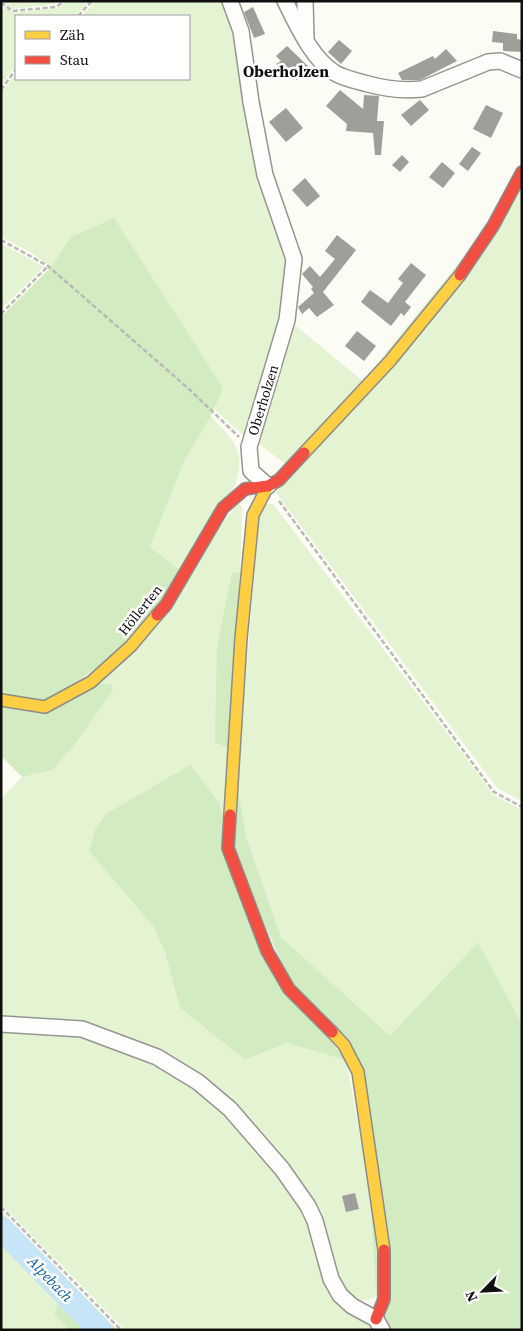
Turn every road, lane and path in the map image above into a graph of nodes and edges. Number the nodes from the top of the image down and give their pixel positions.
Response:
1 (64, 1) edge
2 (92, 1) edge
3 (230, 1) edge
4 (285, 1) edge
5 (305, 1) edge
6 (1, 2) edge
7 (79, 15) edge
8 (306, 38) junction
9 (15, 70) edge
10 (522, 70) edge
11 (1, 90) edge
12 (522, 172) edge
13 (1, 240) edge
14 (48, 266) junction
15 (1, 314) edge
16 (249, 447) junction
17 (268, 486) junction
18 (1, 700) edge
19 (522, 807) edge
20 (1, 1024) edge
21 (1, 1207) edge
22 (379, 1324) edge
23 (121, 1330) edge

1 - 6 path
2 - 7 path
3 - 16 street, Oberholzen
4 - 8 street
5 - 8 street
8 - 10 street
9 - 11 path
12 - 17 street
13 - 14 path
14 - 15 path
14 - 16 path
16 - 17 street, Oberholzen
17 - 18 street, Höllerten
17 - 19 path
17 - 22 street
20 - 22 street
21 - 23 path

